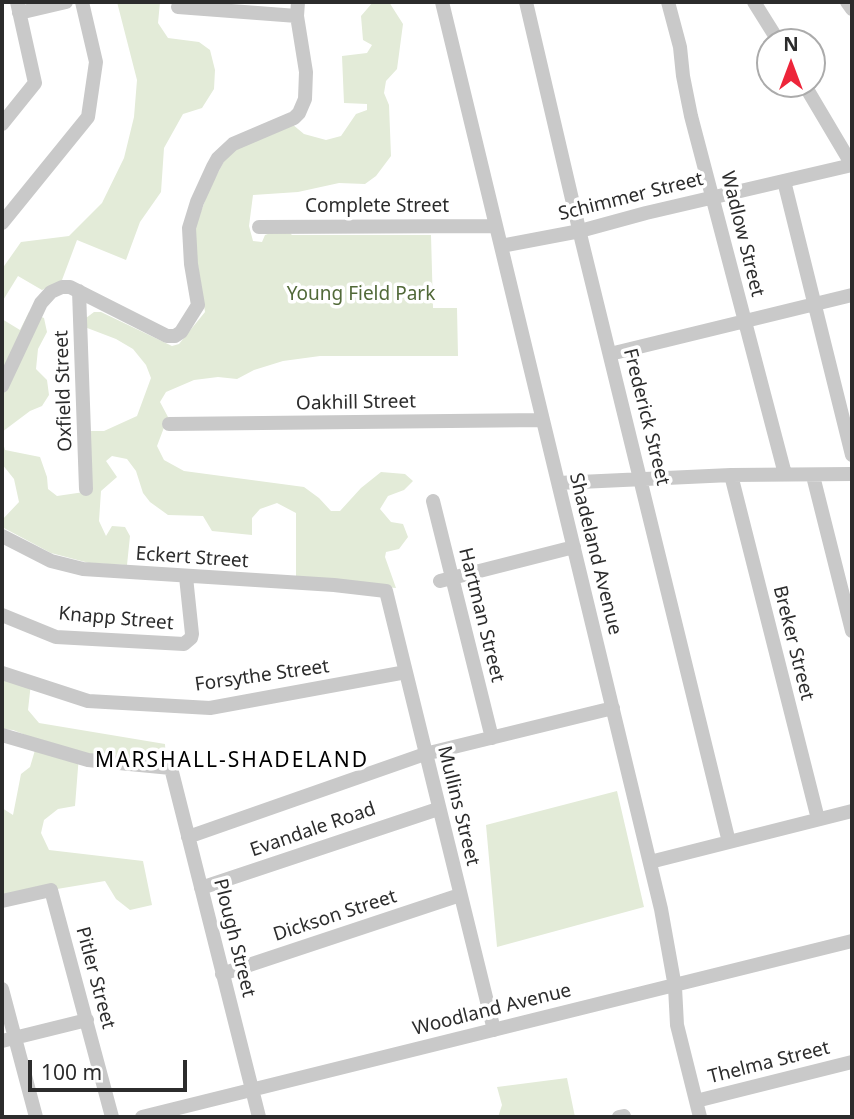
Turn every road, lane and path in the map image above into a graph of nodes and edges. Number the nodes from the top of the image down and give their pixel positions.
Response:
1 (66, 2) edge
2 (82, 2) edge
3 (442, 2) edge
4 (526, 2) edge
5 (668, 2) edge
6 (754, 2) edge
7 (847, 2) edge
8 (18, 7) edge
9 (178, 8) dead end
10 (298, 9) edge
11 (852, 9) edge
12 (770, 28) edge
13 (812, 98) edge
14 (2, 124) edge
15 (852, 165) edge
16 (784, 181) junction
17 (713, 197) junction
18 (2, 223) edge
19 (496, 226) junction
20 (259, 227) dead end
21 (580, 231) junction
22 (501, 246) junction
23 (79, 291) junction
24 (852, 295) edge
25 (814, 304) junction
26 (744, 321) junction
27 (610, 354) junction
28 (2, 386) edge
29 (543, 419) junction
30 (169, 425) dead end
31 (852, 455) edge
32 (785, 474) junction
33 (852, 474) edge
34 (732, 475) junction
35 (813, 476) junction
36 (642, 479) junction
37 (558, 483) junction
38 (86, 489) dead end
39 (433, 501) dead end
40 (2, 536) edge
41 (574, 547) junction
42 (187, 577) junction
43 (446, 580) junction
44 (386, 591) joint
45 (2, 615) edge
46 (852, 631) edge
47 (406, 672) junction
48 (2, 673) edge
49 (612, 708) junction
50 (2, 735) edge
51 (492, 738) junction
52 (425, 754) junction
53 (438, 809) junction
54 (852, 811) edge
55 (818, 820) junction
56 (188, 837) junction
57 (729, 842) junction
58 (650, 862) junction
59 (201, 888) junction
60 (460, 895) junction
61 (2, 901) edge
62 (852, 941) edge
63 (222, 974) junction
64 (675, 987) junction
65 (2, 989) edge
66 (87, 1020) junction
67 (494, 1030) junction
68 (8, 1039) edge
69 (852, 1062) edge
70 (252, 1090) junction
71 (696, 1101) junction
72 (36, 1117) edge
73 (112, 1117) edge
74 (142, 1117) edge
75 (259, 1117) edge
76 (700, 1117) edge

1 - 8 street
2 - 18 street
3 - 19 street, Shadeland Avenue
4 - 21 street, Frederick Street
5 - 17 street, Wadlow Street
6 - 12 street
7 - 11 street
8 - 14 street
9 - 10 street
10 - 23 street
13 - 15 street
15 - 16 street, Schimmer Street
16 - 17 street, Schimmer Street
16 - 25 street
17 - 21 street, Schimmer Street
17 - 26 street, Wadlow Street
19 - 20 street, Complete Street
19 - 22 street, Shadeland Avenue
21 - 22 street, Schimmer Street
21 - 27 street, Frederick Street
22 - 29 street, Shadeland Avenue
23 - 28 street
23 - 38 street, Oxfield Street
24 - 25 street
25 - 26 street
25 - 31 street
26 - 27 street
26 - 32 street, Wadlow Street
27 - 36 street, Frederick Street
29 - 30 street, Oakhill Street
29 - 37 street, Shadeland Avenue
32 - 34 street
32 - 35 street
33 - 35 street
34 - 36 street
34 - 55 street, Breker Street
35 - 46 street
36 - 37 street
36 - 57 street, Frederick Street
37 - 41 street, Shadeland Avenue
39 - 43 street, Hartman Street
40 - 42 street, Eckert Street
41 - 43 street
41 - 49 street, Shadeland Avenue
42 - 44 street, Eckert Street
42 - 45 street, Knapp Street
43 - 51 street, Hartman Street
44 - 47 street, Mullins Street
47 - 48 street, Forsythe Street
47 - 52 street, Mullins Street
49 - 51 street
49 - 58 street, Shadeland Avenue
50 - 56 street, Plough Street
51 - 52 street
52 - 53 street, Mullins Street
52 - 56 street
53 - 59 street, Evandale Road
53 - 60 street, Mullins Street
54 - 55 street
55 - 57 street
56 - 59 street, Plough Street
57 - 58 street
58 - 64 street, Shadeland Avenue
59 - 63 street, Plough Street
60 - 63 street, Dickson Street
60 - 67 street, Mullins Street
61 - 66 street, Pitler Street
62 - 64 street, Woodland Avenue
63 - 70 street, Plough Street
64 - 67 street, Woodland Avenue
64 - 71 street, Shadeland Avenue
65 - 68 street
66 - 68 street
66 - 73 street, Pitler Street
67 - 70 street, Woodland Avenue
68 - 72 street
69 - 71 street, Thelma Street
70 - 74 street, Woodland Avenue
70 - 75 street, Plough Street
71 - 76 street, Shadeland Avenue

